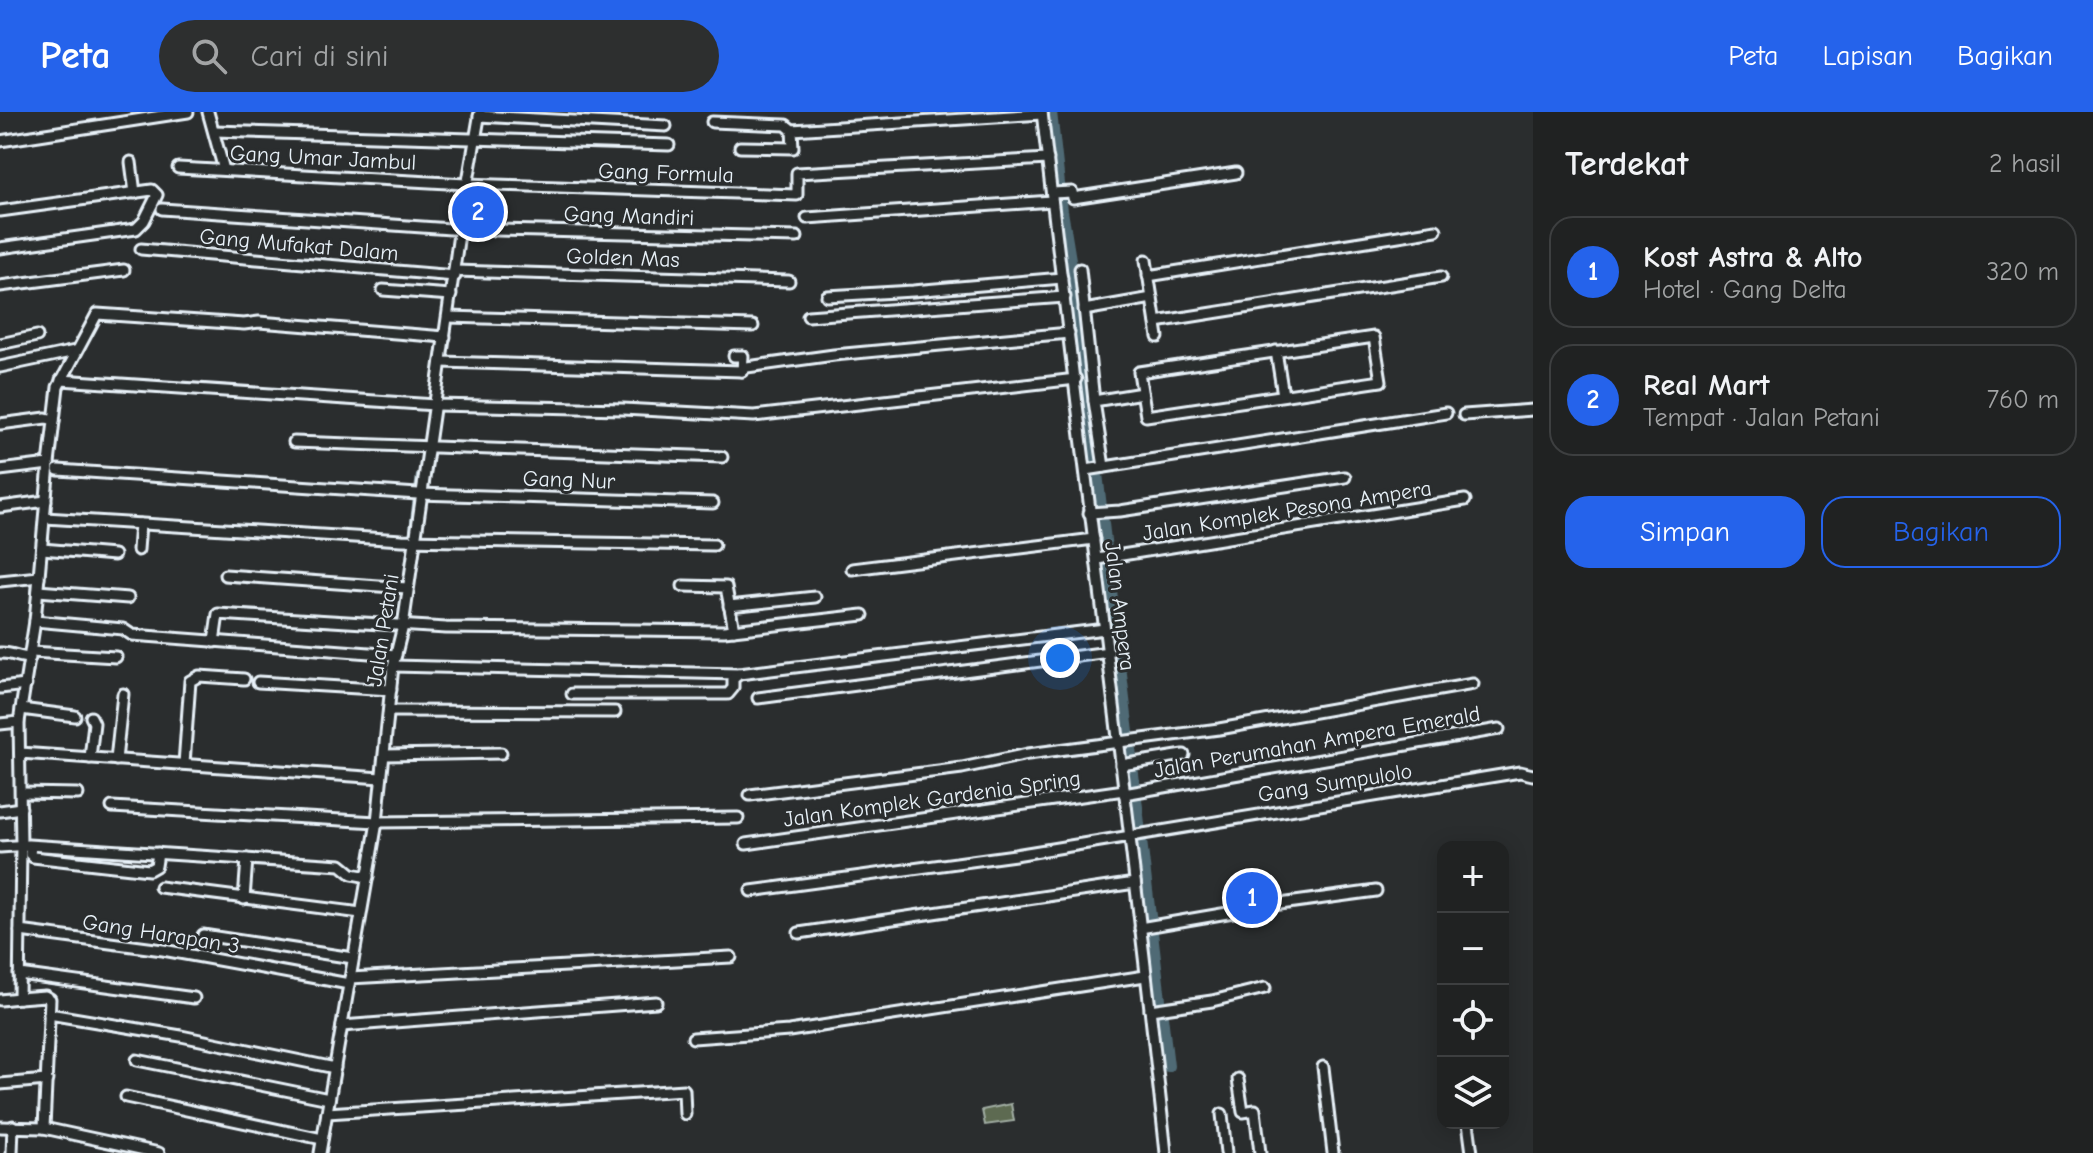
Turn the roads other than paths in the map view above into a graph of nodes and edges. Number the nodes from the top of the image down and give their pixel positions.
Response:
1 (188, 112) edge
2 (208, 112) edge
3 (1042, 113) edge
4 (479, 114) edge
5 (130, 116) edge
6 (712, 122) dead end
7 (666, 126) dead end
8 (792, 130) junction
9 (214, 131) junction
10 (0, 141) edge
11 (474, 141) junction
12 (669, 145) dead end
13 (740, 147) dead end
14 (1048, 159) junction
15 (131, 162) dead end
16 (178, 168) dead end
17 (224, 170) junction
18 (1236, 173) dead end
19 (466, 184) junction
20 (534, 186) joint
21 (135, 193) junction
22 (1056, 195) junction
23 (162, 209) dead end
24 (0, 211) edge
25 (807, 218) dead end
26 (460, 227) junction
27 (1436, 230) dead end
28 (797, 237) dead end
29 (0, 248) edge
30 (141, 249) dead end
31 (1146, 260) dead end
32 (1080, 269) dead end
33 (124, 270) dead end
34 (455, 274) junction
35 (1148, 276) junction
36 (1441, 277) dead end
37 (1062, 278) junction
38 (789, 281) dead end
39 (0, 286) edge
40 (383, 290) dead end
41 (451, 295) junction
42 (827, 296) dead end
43 (1065, 297) junction
44 (1152, 298) junction
45 (1084, 310) junction
46 (808, 316) dead end
47 (448, 317) junction
48 (1156, 322) junction
49 (753, 326) dead end
50 (1069, 333) junction
51 (37, 336) dead end
52 (445, 337) junction
53 (1158, 337) dead end
54 (0, 344) edge
55 (75, 351) junction
56 (1276, 351) junction
57 (734, 356) dead end
58 (441, 362) junction
59 (0, 367) edge
60 (742, 371) junction
61 (1076, 379) junction
62 (61, 380) junction
63 (1142, 393) junction
64 (1283, 395) junction
65 (1094, 401) junction
66 (435, 405) junction
67 (1533, 410) edge
68 (1446, 413) dead end
69 (1464, 415) dead end
70 (54, 420) junction
71 (0, 424) edge
72 (294, 442) dead end
73 (429, 448) junction
74 (722, 457) dead end
75 (54, 467) junction
76 (1095, 468) junction
77 (0, 470) edge
78 (1345, 477) dead end
79 (416, 493) junction
80 (1465, 500) dead end
81 (46, 501) junction
82 (713, 503) dead end
83 (0, 507) edge
84 (1091, 513) junction
85 (45, 518) junction
86 (140, 524) junction
87 (1094, 539) junction
88 (409, 541) junction
89 (714, 545) dead end
90 (42, 549) junction
91 (138, 550) dead end
92 (114, 555) dead end
93 (1100, 559) junction
94 (852, 569) dead end
95 (225, 575) dead end
96 (39, 577) junction
97 (0, 581) edge
98 (683, 586) dead end
99 (403, 588) junction
100 (38, 591) junction
101 (815, 597) dead end
102 (128, 598) dead end
103 (729, 606) junction
104 (863, 615) dead end
105 (35, 621) junction
106 (403, 626) junction
107 (1105, 629) junction
108 (734, 630) junction
109 (214, 642) junction
110 (1109, 652) junction
111 (0, 653) edge
112 (393, 654) junction
113 (30, 655) junction
114 (116, 657) dead end
115 (393, 666) junction
116 (739, 674) junction
117 (244, 679) dead end
118 (258, 682) dead end
119 (1473, 684) dead end
120 (26, 685) junction
121 (0, 688) edge
122 (391, 690) junction
123 (123, 694) dead end
124 (572, 694) dead end
125 (758, 698) dead end
126 (21, 709) junction
127 (389, 711) junction
128 (615, 712) dead end
129 (75, 716) dead end
130 (91, 717) dead end
131 (19, 722) junction
132 (0, 724) edge
133 (1499, 729) dead end
134 (1120, 742) junction
135 (20, 753) junction
136 (501, 753) dead end
137 (385, 755) junction
138 (1184, 755) dead end
139 (90, 758) junction
140 (116, 760) junction
141 (184, 764) junction
142 (1123, 765) junction
143 (1533, 775) edge
144 (377, 777) junction
145 (21, 793) junction
146 (1124, 793) junction
147 (78, 794) dead end
148 (750, 795) dead end
149 (112, 807) dead end
150 (21, 808) junction
151 (0, 811) edge
152 (738, 818) dead end
153 (373, 822) junction
154 (1135, 835) junction
155 (746, 844) dead end
156 (26, 845) junction
157 (0, 847) edge
158 (144, 853) junction
159 (158, 853) junction
160 (247, 859) junction
161 (142, 869) junction
162 (366, 876) junction
163 (1135, 883) junction
164 (160, 887) dead end
165 (751, 891) dead end
166 (1376, 891) dead end
167 (244, 899) junction
168 (360, 913) junction
169 (1146, 927) junction
170 (20, 931) junction
171 (799, 933) dead end
172 (203, 935) dead end
173 (349, 957) junction
174 (731, 957) dead end
175 (19, 974) junction
176 (1145, 976) junction
177 (347, 982) junction
178 (1265, 988) dead end
179 (19, 998) junction
180 (194, 998) dead end
181 (0, 1000) edge
182 (656, 1002) dead end
183 (1151, 1010) junction
184 (49, 1014) junction
185 (342, 1026) junction
186 (693, 1038) dead end
187 (137, 1060) dead end
188 (1323, 1067) dead end
189 (332, 1068) junction
190 (1238, 1079) dead end
191 (47, 1080) junction
192 (0, 1084) edge
193 (126, 1097) dead end
194 (326, 1098) junction
195 (327, 1113) junction
196 (685, 1114) dead end
197 (1222, 1114) dead end
198 (13, 1126) junction
199 (0, 1127) edge
200 (44, 1128) junction
201 (1469, 1129) edge
202 (322, 1139) junction
203 (12, 1153) edge
204 (159, 1153) edge
205 (320, 1153) edge
206 (1166, 1153) edge
207 (1226, 1153) edge
208 (1260, 1153) edge
209 (1333, 1153) edge
210 (1472, 1153) edge

1 - 5 street
2 - 9 street
3 - 8 street
3 - 14 street, Jalan Ampera
4 - 7 street
4 - 11 street, Jalan Petani
5 - 10 street
6 - 8 street
8 - 13 street
9 - 11 street
9 - 17 street
11 - 12 street
11 - 19 street, Jalan Petani
14 - 20 street, Gang Formula
14 - 22 street, Jalan Ampera
15 - 21 street
16 - 17 street, Gang Umar Jambul
17 - 19 street, Gang Umar Jambul
18 - 22 street
19 - 20 street, Gang Umar Jambul
19 - 26 street, Jalan Petani
21 - 24 street
21 - 29 street
22 - 25 street
22 - 37 street, Jalan Ampera
23 - 26 street, Gang Mandiri
26 - 28 street, Gang Mandiri
26 - 34 street, Jalan Petani
27 - 35 street
30 - 34 street, Gang Mufakat Dalam
31 - 35 street
32 - 45 street
33 - 39 street
34 - 38 street, Golden Mas
34 - 41 street, Jalan Petani
35 - 44 street
36 - 48 street
37 - 42 street
37 - 43 street, Jalan Ampera
40 - 41 street
41 - 47 street, Jalan Petani
43 - 46 street
43 - 50 street, Jalan Ampera
44 - 45 street
44 - 48 street
45 - 65 street
47 - 49 street
47 - 52 street, Jalan Petani
48 - 53 street
50 - 60 street
50 - 61 street, Jalan Ampera
51 - 54 street
52 - 55 street
52 - 58 street, Jalan Petani
55 - 59 street
55 - 62 street
56 - 63 street
56 - 64 street
56 - 64 street
57 - 60 street
58 - 60 street
58 - 66 street, Jalan Petani
61 - 66 street
61 - 76 street, Jalan Ampera
62 - 66 street
62 - 70 street
63 - 64 street
63 - 65 street
65 - 76 street
66 - 73 street, Jalan Petani
67 - 69 street
68 - 76 street
70 - 71 street
70 - 75 street
72 - 73 street
73 - 74 street
73 - 79 street, Jalan Petani
75 - 77 street, Gang Nur
75 - 79 street, Gang Nur
75 - 81 street
76 - 84 street, Jalan Ampera
78 - 84 street
79 - 82 street, Gang Nur
79 - 88 street, Jalan Petani
80 - 93 street, Jalan Komplek Pesona Ampera
81 - 83 street
81 - 85 street
84 - 87 street, Jalan Ampera
85 - 86 street
85 - 90 street
86 - 88 street
86 - 91 street
87 - 93 street, Jalan Ampera
87 - 94 street
88 - 89 street
88 - 99 street, Jalan Petani
90 - 92 street
90 - 96 street
93 - 107 street, Jalan Ampera
95 - 99 street
96 - 97 street
96 - 100 street
98 - 103 street
99 - 106 street, Jalan Petani
100 - 102 street
100 - 105 street
101 - 103 street
103 - 108 street
104 - 108 street
105 - 109 street
105 - 113 street
106 - 108 street
106 - 109 street
106 - 112 street, Jalan Petani
107 - 110 street, Jalan Ampera
107 - 116 street
109 - 112 street
110 - 125 street
110 - 134 street, Jalan Ampera
111 - 113 street
112 - 115 street, Jalan Petani
113 - 114 street
113 - 120 street
115 - 116 street
115 - 122 street, Jalan Petani
116 - 124 street
117 - 141 street
118 - 122 street
119 - 134 street
120 - 121 street
120 - 126 street
122 - 127 street, Jalan Petani
123 - 140 street
126 - 129 street
126 - 131 street
127 - 128 street
127 - 137 street, Jalan Petani
130 - 139 street
131 - 132 street
131 - 135 street
133 - 146 street, Jalan Perumahan Ampera Emerald
134 - 142 street, Jalan Ampera
134 - 148 street
135 - 139 street
135 - 145 street
136 - 137 street
137 - 144 street, Jalan Petani
138 - 142 street
139 - 140 street
140 - 141 street
141 - 144 street
142 - 146 street, Jalan Ampera
143 - 154 street, Gang Sumpulolo
144 - 153 street, Jalan Petani
145 - 147 street
145 - 150 street
146 - 154 street, Jalan Ampera
146 - 155 street, Jalan Komplek Gardenia Spring
149 - 153 street
150 - 151 street
150 - 156 street
152 - 153 street
153 - 162 street, Jalan Petani
154 - 163 street, Jalan Ampera
154 - 165 street, Gang Sumpulolo
156 - 157 street
156 - 158 street
156 - 161 street
156 - 170 street
158 - 159 street
158 - 161 street
159 - 160 street
159 - 161 street
160 - 162 street
160 - 167 street
162 - 168 street, Jalan Petani
163 - 169 street, Jalan Ampera
163 - 171 street
164 - 167 street
166 - 169 street
167 - 168 street
168 - 173 street, Jalan Petani
169 - 176 street, Jalan Ampera
170 - 175 street
170 - 177 street, Gang Harapan 3
172 - 173 street
173 - 177 street, Jalan Petani
174 - 177 street, Gang Harapan 3
175 - 179 street
175 - 180 street
176 - 183 street, Jalan Ampera
176 - 186 street
177 - 185 street, Jalan Petani
178 - 183 street
179 - 181 street
179 - 184 street
182 - 185 street
183 - 206 street, Jalan Ampera
184 - 189 street
184 - 191 street
185 - 189 street, Jalan Petani
187 - 194 street
188 - 209 street
189 - 194 street, Jalan Petani
190 - 208 street
191 - 192 street
191 - 200 street
193 - 202 street
194 - 195 street, Jalan Petani
195 - 196 street
195 - 202 street, Jalan Petani
197 - 207 street
198 - 199 street
198 - 200 street
198 - 203 street
200 - 204 street
201 - 210 street
202 - 205 street, Jalan Petani

